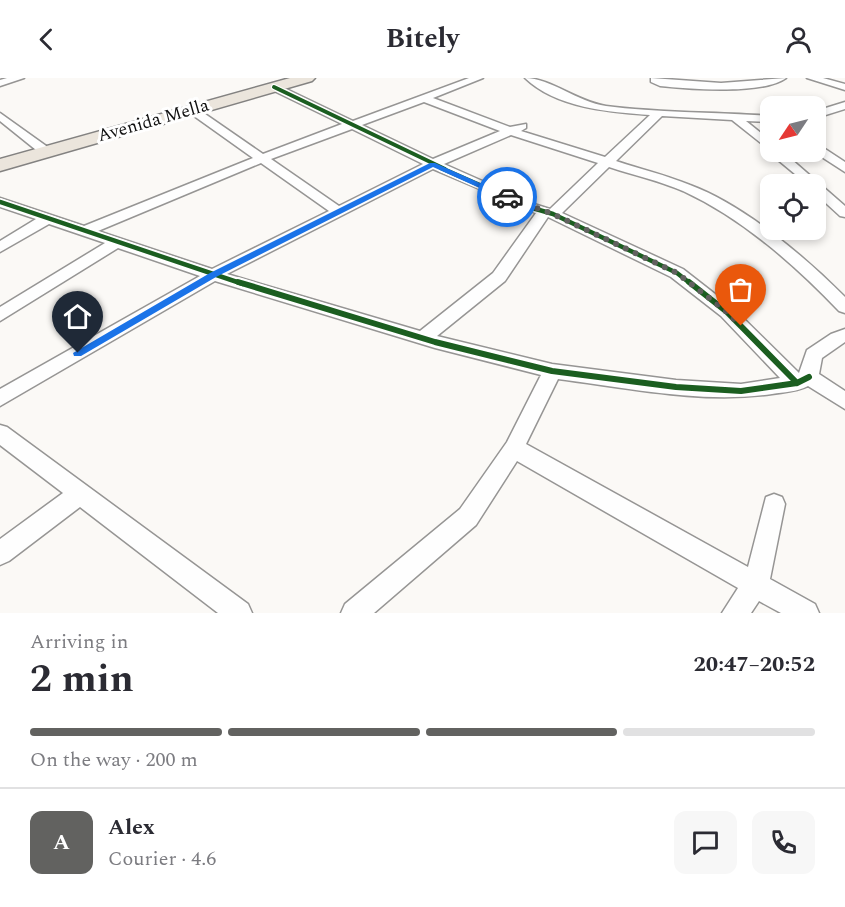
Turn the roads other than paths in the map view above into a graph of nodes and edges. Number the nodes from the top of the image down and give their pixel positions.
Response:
1 (19, 78) edge
2 (307, 78) edge
3 (478, 78) edge
4 (530, 78) edge
5 (660, 78) edge
6 (781, 78) edge
7 (812, 78) edge
8 (0, 83) edge
9 (274, 87) junction
10 (845, 87) edge
11 (423, 98) junction
12 (845, 105) edge
13 (192, 109) junction
14 (826, 112) edge
15 (658, 113) junction
16 (0, 116) edge
17 (736, 118) junction
18 (760, 119) edge
19 (349, 125) junction
20 (516, 128) junction
21 (760, 138) edge
22 (45, 151) junction
23 (826, 154) edge
24 (260, 159) junction
25 (608, 161) junction
26 (787, 162) edge
27 (433, 164) junction
28 (0, 165) edge
29 (845, 168) edge
30 (801, 174) edge
31 (826, 196) edge
32 (0, 202) edge
33 (338, 211) junction
34 (548, 213) junction
35 (845, 213) edge
36 (47, 219) junction
37 (87, 230) junction
38 (118, 241) junction
39 (0, 247) edge
40 (213, 275) junction
41 (845, 307) edge
42 (0, 315) edge
43 (845, 335) edge
44 (423, 338) junction
45 (552, 371) junction
46 (803, 380) junction
47 (0, 398) edge
48 (845, 401) edge
49 (0, 433) edge
50 (514, 448) junction
51 (80, 494) junction
52 (774, 504) dead end
53 (0, 553) edge
54 (756, 584) junction
55 (233, 611) edge
56 (354, 613) edge
57 (735, 613) edge
58 (806, 613) edge

1 - 8 street
2 - 9 main road, Avenida Mella
3 - 11 street
4 - 15 street
5 - 6 street
7 - 10 street
9 - 13 main road, Avenida Mella
9 - 19 street
11 - 19 street
11 - 20 street
12 - 14 street
13 - 22 main road, Avenida Mella
13 - 24 street
15 - 17 street
15 - 25 street
16 - 22 street
17 - 18 street
17 - 21 street
19 - 24 street
19 - 27 street
20 - 25 street
20 - 27 street
22 - 28 main road, Avenida Mella
23 - 29 street
24 - 33 street
24 - 37 street
25 - 34 street
25 - 41 street
26 - 30 street
27 - 33 street
27 - 34 street
31 - 35 street
32 - 36 street
33 - 40 street
34 - 44 street
34 - 46 street
36 - 37 street
36 - 39 street
37 - 38 street
38 - 40 street
38 - 42 street
40 - 44 street
40 - 47 street
43 - 46 street
44 - 45 street
45 - 46 street
45 - 50 street
46 - 48 street
49 - 51 street
50 - 54 street
50 - 56 street
51 - 53 street
51 - 55 street
52 - 54 street
54 - 57 street
54 - 58 street

